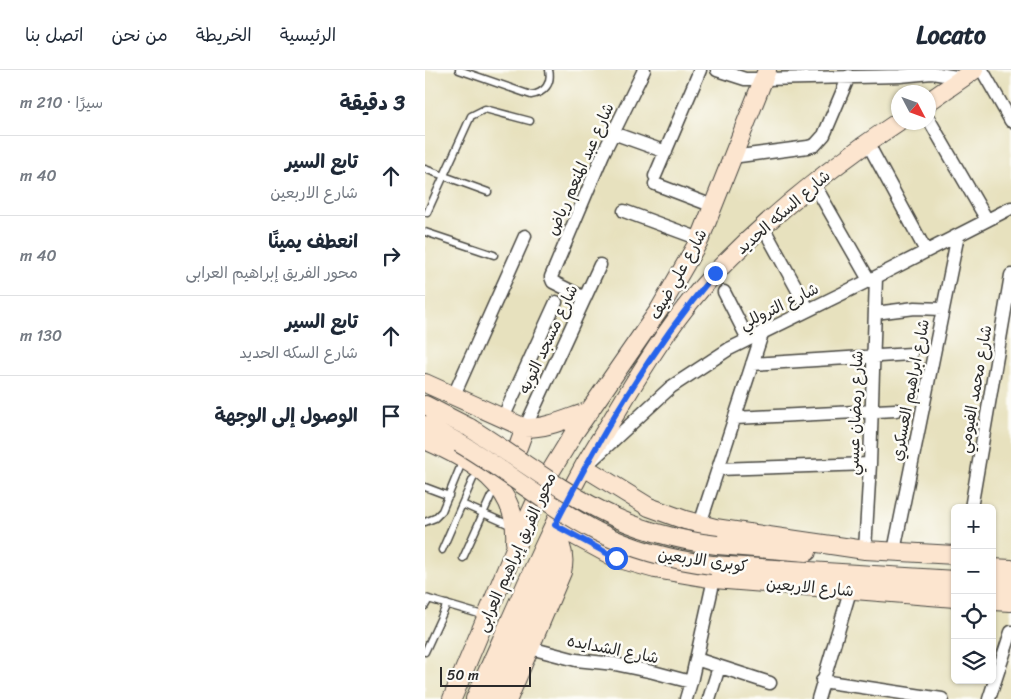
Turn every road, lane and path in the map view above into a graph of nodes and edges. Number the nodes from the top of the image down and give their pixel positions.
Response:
1 (459, 70) edge
2 (549, 70) edge
3 (644, 70) edge
4 (700, 70) edge
5 (717, 70) edge
6 (982, 70) edge
7 (969, 74) edge
8 (765, 75) edge
9 (849, 76) junction
10 (936, 97) edge
11 (530, 121) dead end
12 (1011, 121) edge
13 (891, 127) edge
14 (936, 130) edge
15 (613, 133) junction
16 (867, 142) junction
17 (666, 152) junction
18 (732, 157) junction
19 (425, 169) edge
20 (444, 176) junction
21 (814, 184) junction
22 (488, 192) dead end
23 (713, 206) junction
24 (1011, 208) edge
25 (624, 211) dead end
26 (427, 213) dead end
27 (987, 220) junction
28 (763, 227) junction
29 (425, 232) edge
30 (958, 235) junction
31 (525, 236) dead end
32 (700, 239) junction
33 (926, 251) junction
34 (494, 255) dead end
35 (690, 259) junction
36 (600, 265) dead end
37 (715, 273) junction
38 (1011, 275) edge
39 (873, 278) junction
40 (724, 292) dead end
41 (585, 298) junction
42 (556, 302) dead end
43 (809, 309) junction
44 (942, 309) junction
45 (875, 313) junction
46 (763, 331) junction
47 (748, 339) junction
48 (911, 354) dead end
49 (874, 357) junction
50 (752, 364) junction
51 (425, 383) edge
52 (454, 395) junction
53 (425, 404) edge
54 (896, 410) dead end
55 (590, 411) junction
56 (871, 411) junction
57 (503, 418) junction
58 (735, 418) junction
59 (425, 425) edge
60 (525, 428) junction
61 (425, 440) edge
62 (461, 451) junction
63 (870, 464) junction
64 (584, 467) junction
65 (718, 470) junction
66 (473, 479) dead end
67 (492, 479) junction
68 (425, 487) edge
69 (449, 496) junction
70 (491, 496) dead end
71 (462, 504) junction
72 (972, 504) edge
73 (649, 507) junction
74 (483, 513) junction
75 (425, 522) edge
76 (700, 524) junction
77 (515, 527) junction
78 (551, 532) junction
79 (442, 550) dead end
80 (865, 550) junction
81 (514, 552) junction
82 (894, 552) junction
83 (951, 555) edge
84 (463, 558) dead end
85 (996, 558) edge
86 (1011, 559) edge
87 (627, 562) junction
88 (951, 565) edge
89 (996, 568) edge
90 (1011, 570) edge
91 (713, 572) junction
92 (951, 580) edge
93 (996, 584) edge
94 (1011, 586) edge
95 (850, 590) junction
96 (427, 598) edge
97 (951, 598) edge
98 (996, 601) edge
99 (1011, 602) edge
100 (447, 604) junction
101 (425, 606) edge
102 (487, 616) junction
103 (1011, 632) edge
104 (530, 648) junction
105 (425, 652) edge
106 (696, 660) junction
107 (719, 667) junction
108 (462, 676) junction
109 (822, 681) junction
110 (691, 682) junction
111 (770, 683) dead end
112 (445, 699) edge
113 (452, 699) edge
114 (475, 699) edge
115 (493, 699) edge
116 (509, 699) edge
117 (686, 699) edge
118 (709, 699) edge
119 (818, 699) edge
120 (942, 699) edge
121 (989, 699) edge

1 - 2 lane
3 - 15 street, شارع عبد المنعم رياض
4 - 17 street
5 - 8 street
6 - 12 street
7 - 9 street
7 - 10 street
8 - 9 street
8 - 18 street, شارع علي ضيف
9 - 18 street
11 - 20 lane
13 - 16 street, شارع السكه الحديد
14 - 27 street
15 - 17 street
15 - 41 street, شارع عبد المنعم رياض
16 - 21 street, شارع السكه الحديد
16 - 33 street
17 - 23 street
18 - 23 street, شارع علي ضيف
19 - 20 lane
20 - 22 lane
20 - 26 lane
21 - 28 street, شارع السكه الحديد
21 - 39 street
23 - 32 street, شارع علي ضيف
24 - 27 street, شارع التروللي
25 - 32 street
27 - 30 street, شارع التروللي
28 - 37 street, شارع السكه الحديد
28 - 43 street
29 - 34 lane
30 - 33 street, شارع التروللي
30 - 44 street, شارع ابراهيم العسكري
31 - 52 street
32 - 35 street, شارع علي ضيف
33 - 39 street, شارع التروللي
35 - 37 street
35 - 55 street, شارع علي ضيف
36 - 41 street, شارع مسجد التوبه
37 - 64 street, شارع السكه الحديد
38 - 72 street, شارع محمد الفيومي
39 - 43 street, شارع التروللي
39 - 45 street, شارع رمضان عيسي
40 - 47 street
41 - 60 street, شارع مسجد التوبه
42 - 57 street
43 - 46 street, شارع التروللي
44 - 45 street
44 - 82 street, شارع ابراهيم العسكري
45 - 49 street, شارع رمضان عيسي
46 - 47 street, شارع التروللي
46 - 50 street
47 - 64 street, شارع التروللي
48 - 49 street
49 - 50 street
49 - 56 street, شارع رمضان عيسي
50 - 58 street
51 - 52 street
52 - 57 street
53 - 88 street, كوبرى الاربعين, bridge
54 - 56 street
55 - 60 street
55 - 81 street, محور الفريق إبراهيم العرابى
56 - 58 street
56 - 63 street, شارع رمضان عيسي
57 - 60 street
58 - 65 street
59 - 62 street, كوبرى الاربعين
60 - 67 street
61 - 62 street
62 - 67 street
62 - 69 lane
62 - 91 street, كوبرى الاربعين, bridge
63 - 65 street
63 - 80 street, شارع رمضان عيسي
64 - 73 street
64 - 78 street, محور الفريق إبراهيم العرابى
65 - 76 street
66 - 71 lane
67 - 77 street
68 - 69 lane
69 - 75 lane
70 - 74 lane
71 - 74 lane
71 - 79 lane
73 - 76 street
73 - 87 street
74 - 77 lane
74 - 84 lane
76 - 80 street
77 - 81 street
78 - 87 street, شارع الاربعين
78 - 104 street
78 - 114 street, محور الفريق إبراهيم العرابى
78 - 115 street
80 - 82 street
81 - 102 street, محور الفريق إبراهيم العرابى
82 - 83 street
85 - 86 street
87 - 91 street, شارع الاربعين
89 - 90 street
91 - 92 street, كوبرى الاربعين
91 - 95 street, شارع الاربعين
91 - 106 street
93 - 94 street
95 - 97 street, شارع الاربعين
95 - 109 street
96 - 100 lane
96 - 101 lane
98 - 99 street
100 - 102 lane
100 - 105 lane
102 - 108 street, محور الفريق إبراهيم العرابى
103 - 121 street
104 - 110 street, شارع الشدايده
104 - 116 street
106 - 107 street
106 - 110 street
107 - 111 street
107 - 118 street
108 - 112 street
108 - 113 street, محور الفريق إبراهيم العرابى
109 - 119 street
109 - 120 street
110 - 117 street

